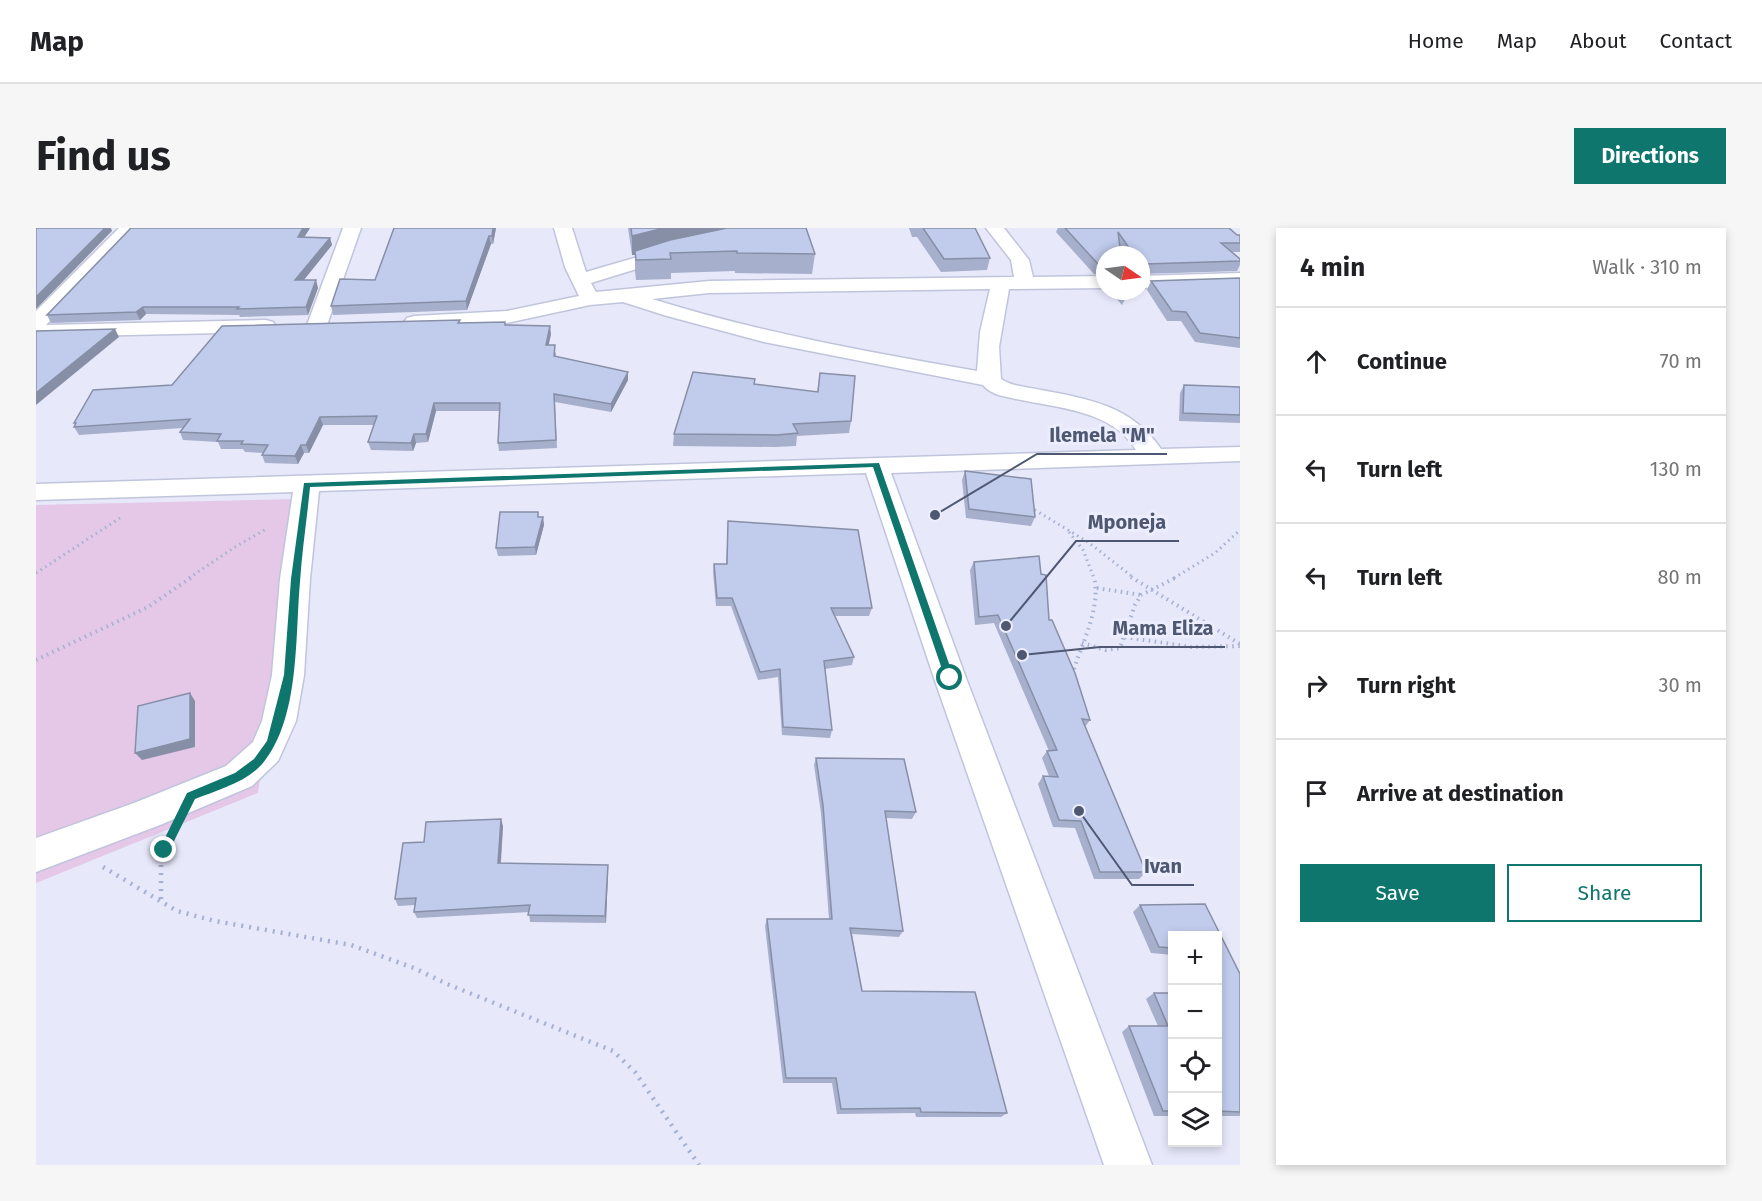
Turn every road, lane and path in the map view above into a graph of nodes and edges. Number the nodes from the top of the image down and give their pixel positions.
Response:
1 (129, 228) edge
2 (352, 228) edge
3 (563, 228) edge
4 (995, 228) edge
5 (695, 247) edge
6 (1240, 279) edge
7 (580, 280) junction
8 (1096, 282) edge
9 (1150, 282) edge
10 (1012, 283) junction
11 (620, 295) junction
12 (590, 299) junction
13 (36, 323) edge
14 (398, 323) edge
15 (340, 324) edge
16 (317, 325) junction
17 (36, 331) edge
18 (991, 380) junction
19 (1240, 454) edge
20 (1152, 455) junction
21 (876, 465) junction
22 (166, 489) junction
23 (36, 492) edge
24 (305, 497) junction
25 (1027, 505) edge
26 (1065, 526) junction
27 (1240, 530) edge
28 (36, 573) edge
29 (1097, 588) junction
30 (1153, 590) junction
31 (1141, 595) junction
32 (1124, 637) junction
33 (1082, 643) junction
34 (1240, 645) edge
35 (36, 660) edge
36 (1074, 669) edge
37 (191, 796) junction
38 (49, 850) edge
39 (161, 900) junction
40 (699, 1165) edge
41 (1128, 1165) edge

1 - 13 street
2 - 16 street
3 - 7 street
4 - 10 street
5 - 7 street
6 - 9 street
7 - 12 street
8 - 10 street
10 - 11 street
10 - 18 street
11 - 12 street
11 - 18 street
12 - 14 street
15 - 16 street
16 - 17 street
18 - 20 street
19 - 20 street
20 - 21 street
21 - 24 street
21 - 41 street
22 - 23 street
22 - 24 street
22 - 28 path
24 - 35 path
24 - 37 street
25 - 26 path
26 - 29 path
26 - 30 path
27 - 30 path
29 - 31 path
29 - 33 path
30 - 31 path
30 - 34 path
31 - 32 path
32 - 33 path
32 - 34 path
33 - 36 path
37 - 38 street
37 - 39 path
38 - 39 path
39 - 40 path

